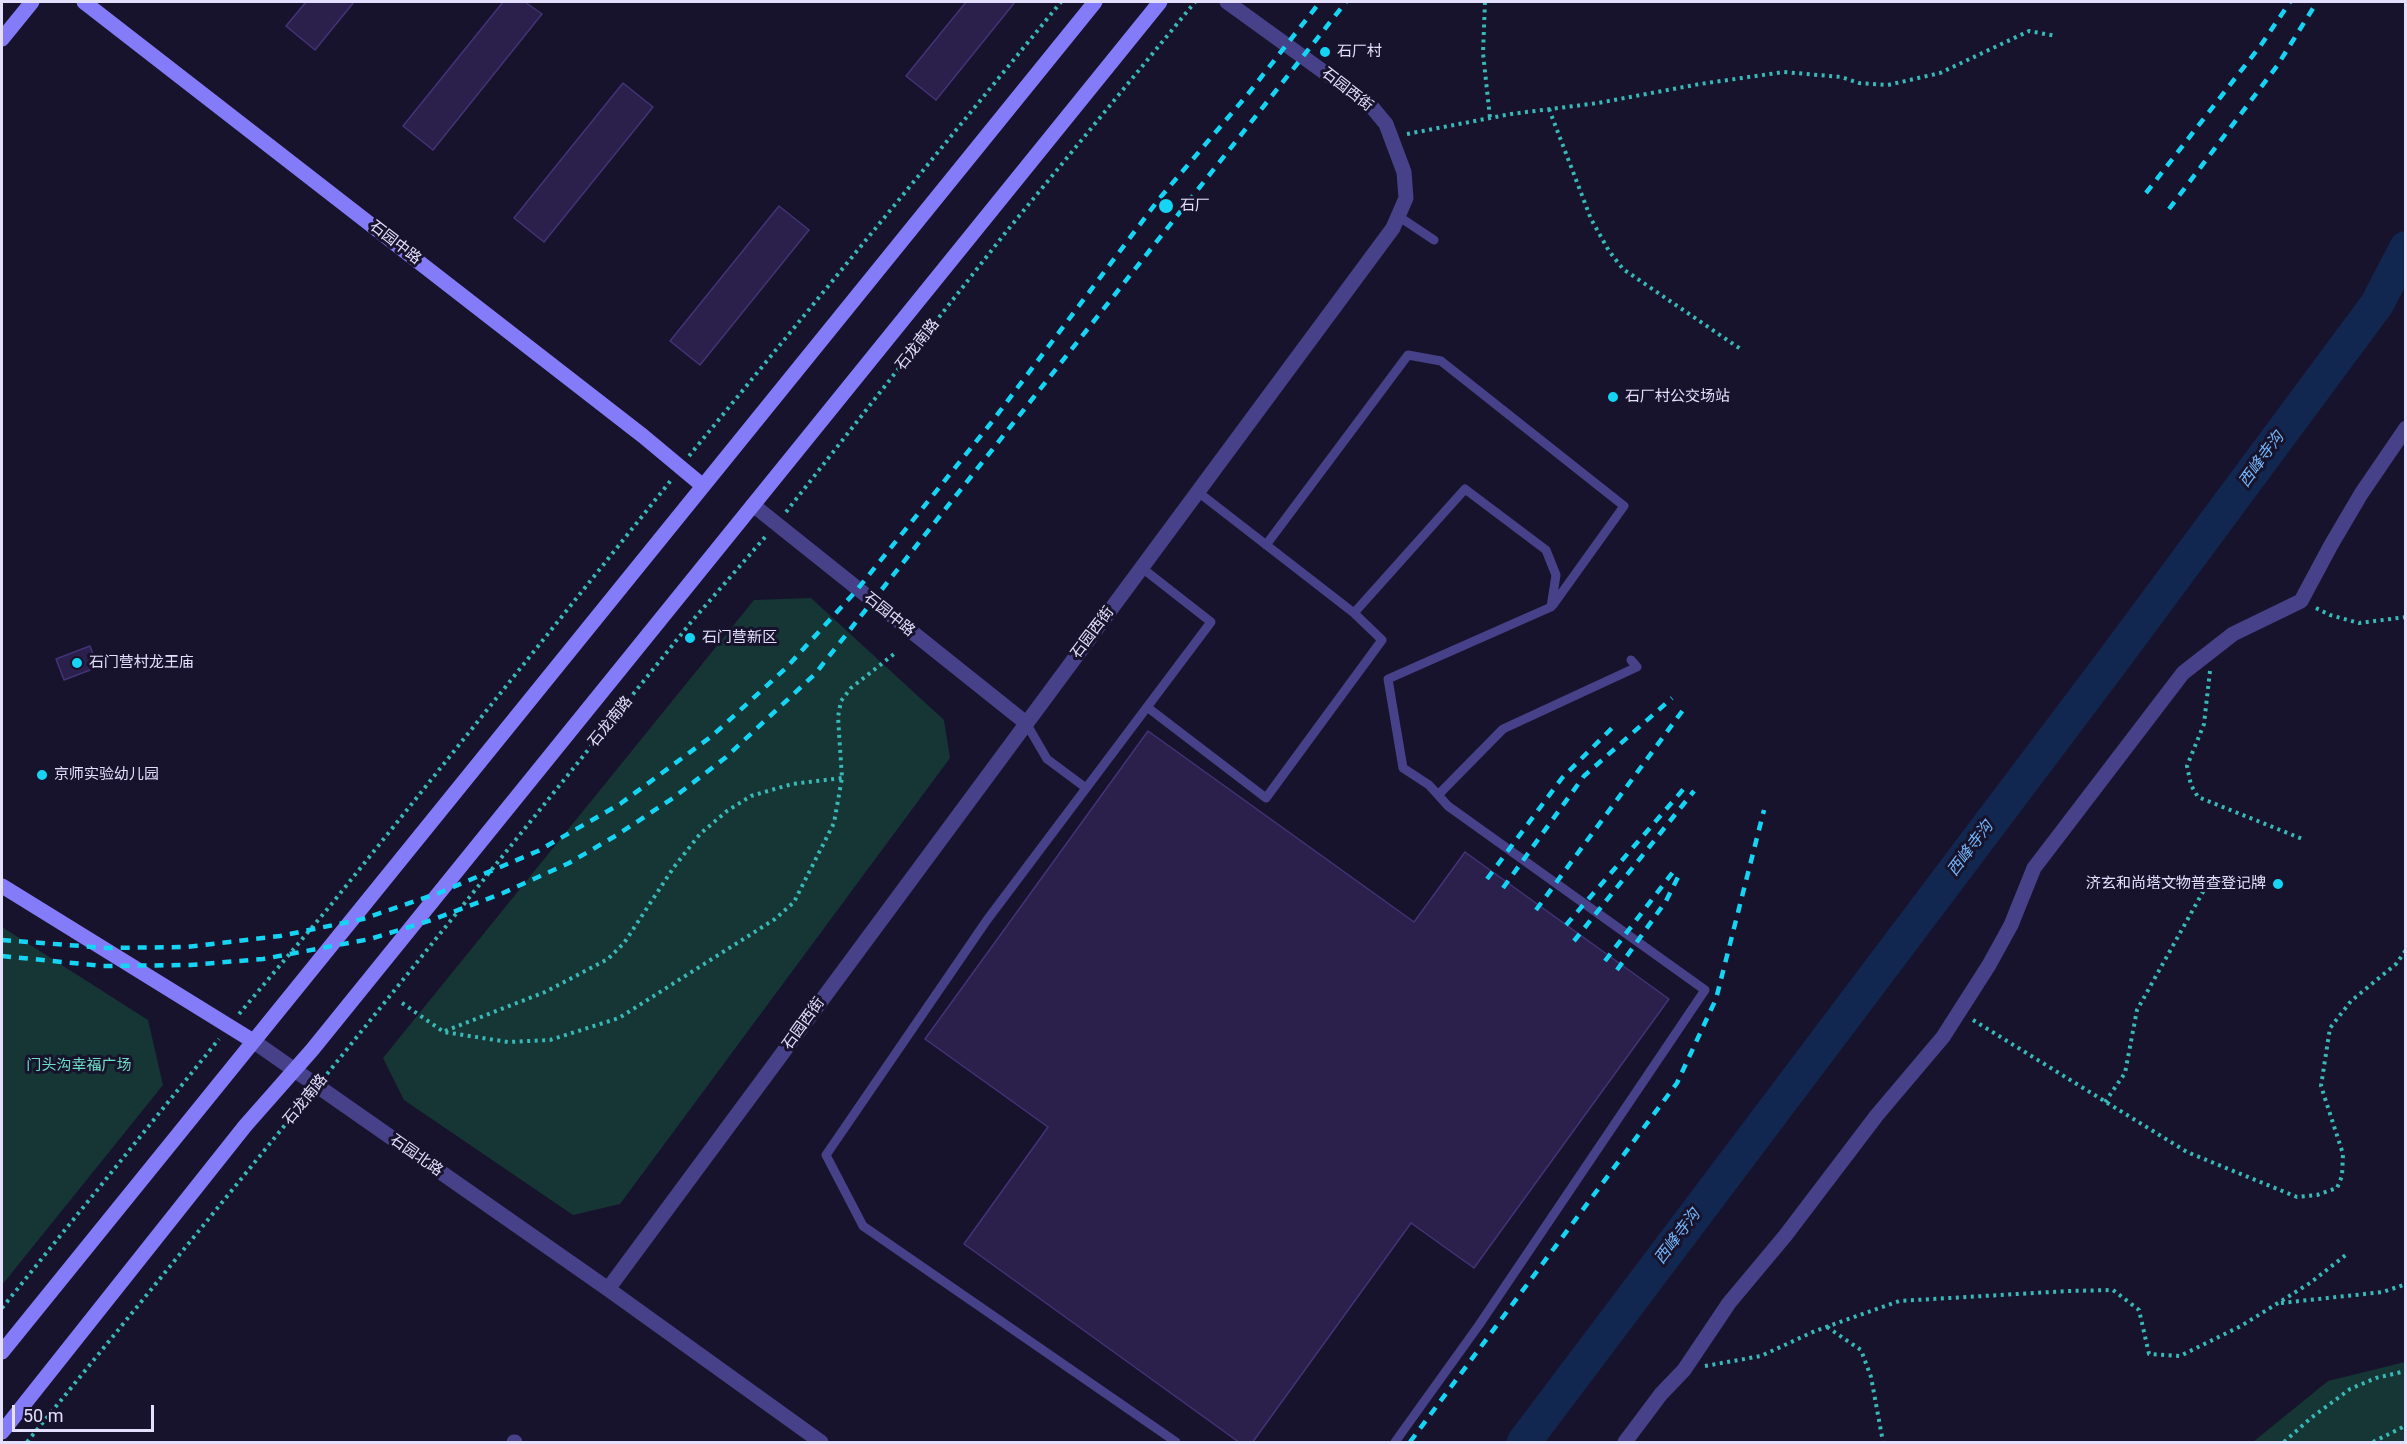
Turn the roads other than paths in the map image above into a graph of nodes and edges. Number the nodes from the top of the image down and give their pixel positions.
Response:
1 (32, 2) edge
2 (84, 2) edge
3 (1095, 2) edge
4 (1160, 2) edge
5 (1227, 2) edge
6 (2, 39) edge
7 (1398, 216) junction
8 (1434, 240) dead end
9 (2406, 428) edge
10 (704, 486) junction
11 (1198, 492) junction
12 (753, 505) junction
13 (1266, 545) junction
14 (1142, 568) junction
15 (1551, 607) junction
16 (1354, 613) junction
17 (1631, 660) dead end
18 (1147, 707) junction
19 (1026, 723) junction
20 (1086, 788) junction
21 (1438, 795) junction
22 (2, 886) edge
23 (253, 1041) junction
24 (294, 1071) junction
25 (608, 1289) junction
26 (2, 1352) edge
27 (2, 1432) edge
28 (820, 1443) edge
29 (1176, 1443) edge
30 (1395, 1443) edge
31 (1625, 1443) edge

1 - 6 main road
2 - 10 main road, 石园中路
3 - 10 main road
4 - 12 main road, 石龙南路
5 - 7 street, 石园西街
7 - 8 lane
7 - 11 street, 石园西街
9 - 31 street
10 - 23 main road
11 - 13 lane
11 - 14 street, 石园西街
12 - 19 street, 石园中路
12 - 24 main road, 石龙南路
13 - 15 lane
13 - 16 lane
14 - 18 lane
14 - 19 street, 石园西街
15 - 16 lane
15 - 21 lane
16 - 18 lane
17 - 21 lane
18 - 20 lane
19 - 20 lane
19 - 25 street, 石园西街
20 - 29 lane
21 - 30 lane
22 - 23 main road, 石园北路
23 - 24 street, 石园北路
23 - 26 main road
24 - 25 street, 石园北路
24 - 27 main road, 石龙南路
25 - 28 street, 石园北路

